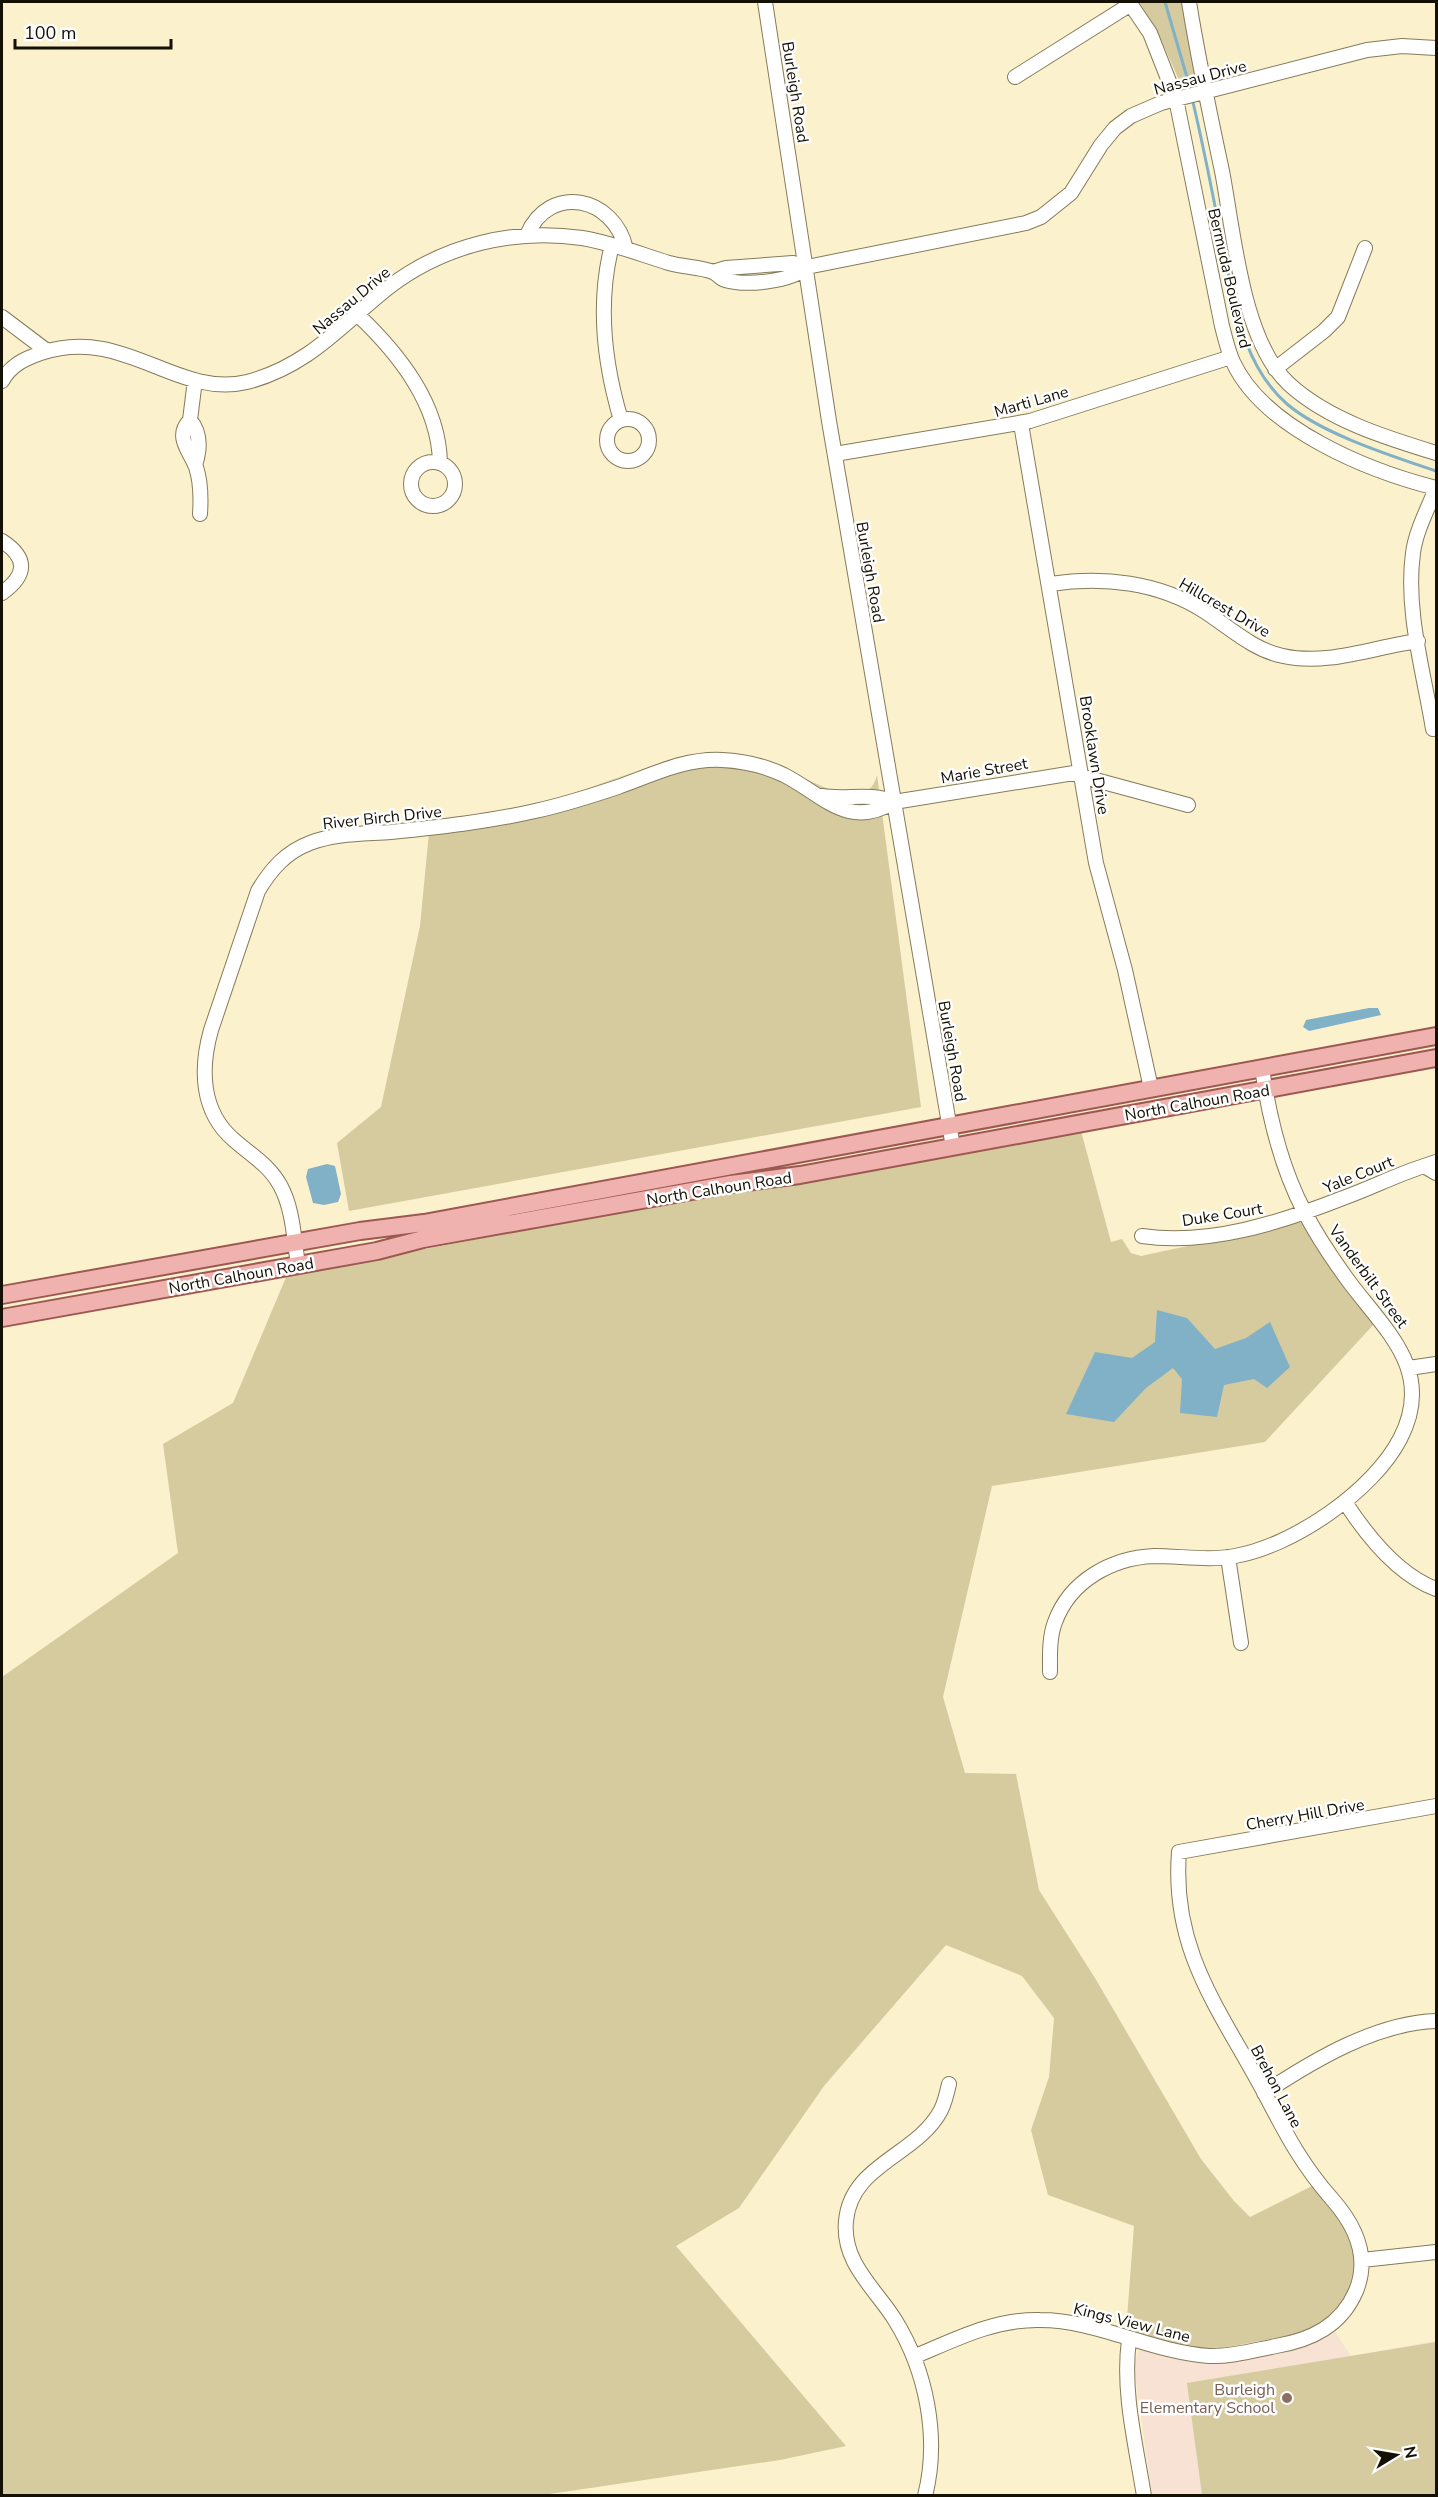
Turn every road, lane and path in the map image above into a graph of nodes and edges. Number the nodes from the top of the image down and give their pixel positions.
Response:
1 (765, 2) edge
2 (1189, 2) edge
3 (1130, 3) edge
4 (1437, 48) edge
5 (1015, 76) dead end
6 (1192, 96) junction
7 (527, 235) junction
8 (619, 247) junction
9 (1365, 248) dead end
10 (807, 267) junction
11 (358, 315) junction
12 (2, 317) edge
13 (47, 351) junction
14 (1231, 357) junction
15 (1275, 369) junction
16 (195, 380) junction
17 (2, 381) edge
18 (621, 420) dead end
19 (1021, 424) junction
20 (1437, 453) edge
21 (835, 454) junction
22 (440, 463) dead end
23 (1437, 488) edge
24 (200, 514) dead end
25 (2, 540) edge
26 (1050, 584) junction
27 (2, 592) edge
28 (1418, 641) junction
29 (1433, 729) dead end
30 (1081, 774) junction
31 (894, 802) junction
32 (1188, 805) dead end
33 (1437, 1036) edge
34 (1437, 1058) edge
35 (1262, 1068) junction
36 (1151, 1088) junction
37 (1265, 1090) junction
38 (949, 1126) junction
39 (953, 1147) junction
40 (1432, 1167) edge
41 (1305, 1212) junction
42 (1142, 1236) dead end
43 (294, 1243) junction
44 (298, 1265) junction
45 (2, 1295) edge
46 (2, 1318) edge
47 (1437, 1364) edge
48 (1409, 1368) junction
49 (1345, 1502) junction
50 (1228, 1557) junction
51 (1437, 1589) edge
52 (1241, 1643) dead end
53 (1050, 1672) dead end
54 (1437, 1806) edge
55 (1179, 1852) joint
56 (1437, 2021) edge
57 (949, 2084) dead end
58 (1264, 2093) junction
59 (1437, 2252) edge
60 (1362, 2260) junction
61 (1339, 2319) joint
62 (1129, 2340) junction
63 (916, 2356) junction
64 (925, 2496) edge
65 (1144, 2496) edge

1 - 10 street, Burleigh Road
2 - 6 street
3 - 5 street
3 - 6 street, Bermuda Boulevard
4 - 6 street, Nassau Drive
6 - 10 street, Nassau Drive
6 - 14 street, Bermuda Boulevard
6 - 15 street, Bermuda Boulevard
7 - 8 street, Nassau Drive
7 - 8 street
7 - 11 street, Nassau Drive
8 - 10 street, Nassau Drive
8 - 18 street
9 - 15 street
10 - 21 street, Burleigh Road
11 - 16 street, Nassau Drive
11 - 22 street
12 - 13 street
13 - 16 street, Nassau Drive
13 - 17 street, Nassau Drive
14 - 19 street, Marti Lane
14 - 23 street, Bermuda Boulevard
15 - 20 street, Bermuda Boulevard
16 - 24 street
19 - 21 street, Marti Lane
19 - 26 street, Brooklawn Drive
21 - 31 street, Burleigh Road
23 - 28 street
25 - 27 street
26 - 28 street, Hillcrest Drive
26 - 30 street, Brooklawn Drive
28 - 29 street
30 - 31 street, Marie Street
30 - 32 street, Marie Street
30 - 36 street, Brooklawn Drive
31 - 38 street, Burleigh Road
31 - 43 street, River Birch Drive
33 - 35 main road, North Calhoun Road
34 - 37 main road, North Calhoun Road
35 - 36 main road, North Calhoun Road
35 - 37 street, Vanderbilt Street
36 - 38 main road, North Calhoun Road
37 - 39 main road, North Calhoun Road
37 - 41 street, Vanderbilt Street
38 - 39 street, Burleigh Road
38 - 43 main road, North Calhoun Road
39 - 44 main road, North Calhoun Road
40 - 41 street, Yale Court
41 - 42 street, Duke Court
41 - 48 street, Vanderbilt Street
43 - 44 street, River Birch Drive
43 - 45 main road, North Calhoun Road
44 - 46 main road, North Calhoun Road
47 - 48 street
48 - 49 street, Vanderbilt Street
49 - 50 street, Vanderbilt Street
49 - 51 street
50 - 52 street
50 - 53 street, Vanderbilt Street
54 - 55 street, Cherry Hill Drive
55 - 58 street, Brehon Lane
56 - 58 street
57 - 63 street
58 - 60 street, Brehon Lane
59 - 60 street
60 - 61 street, Brehon Lane
61 - 62 street, Kings View Lane
62 - 63 street, Kings View Lane
62 - 65 street
63 - 64 street

